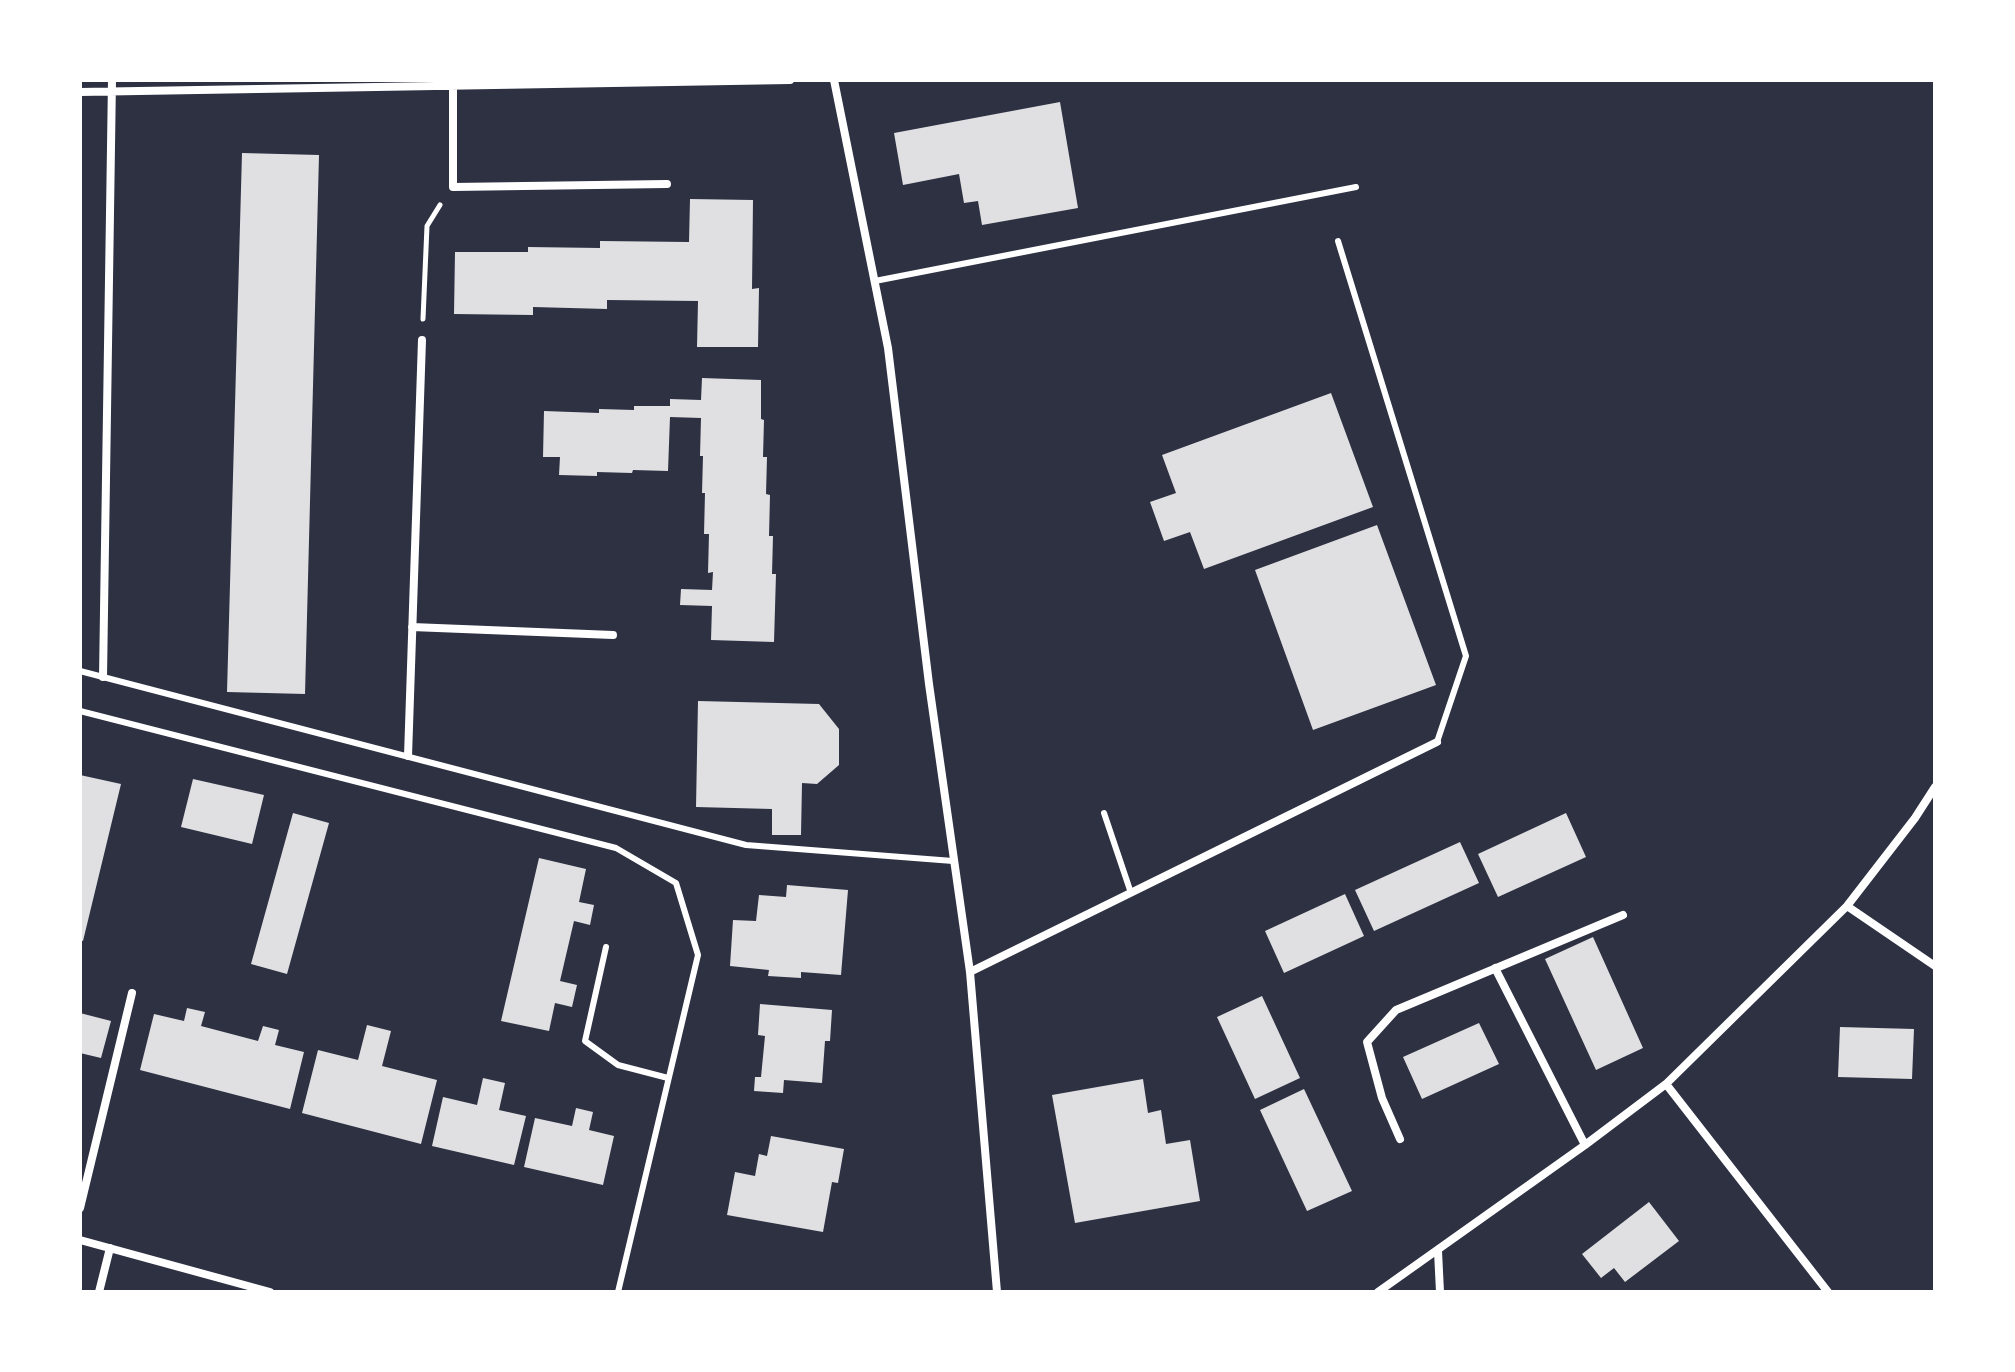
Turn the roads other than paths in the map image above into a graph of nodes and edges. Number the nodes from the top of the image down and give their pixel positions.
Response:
1 (112, 80) edge
2 (790, 80) edge
3 (834, 80) edge
4 (453, 85) junction
5 (80, 92) edge
6 (112, 92) junction
7 (667, 184) dead end
8 (1356, 187) dead end
9 (1338, 241) dead end
10 (875, 281) junction
11 (422, 340) road end
12 (412, 627) junction
13 (613, 635) dead end
14 (80, 671) edge
15 (103, 677) junction
16 (80, 711) edge
17 (1437, 742) joint
18 (408, 756) junction
19 (1935, 787) edge
20 (1104, 813) dead end
21 (953, 861) junction
22 (1131, 893) junction
23 (1847, 906) junction
24 (1623, 915) dead end
25 (606, 947) dead end
26 (1935, 966) edge
27 (1495, 968) junction
28 (970, 972) junction
29 (132, 993) dead end
30 (668, 1078) junction
31 (1666, 1084) junction
32 (1400, 1139) dead end
33 (1585, 1145) junction
34 (80, 1208) edge
35 (80, 1240) edge
36 (110, 1248) junction
37 (1438, 1251) junction
38 (99, 1292) edge
39 (270, 1292) edge
40 (618, 1292) edge
41 (997, 1292) edge
42 (1378, 1292) edge
43 (1440, 1292) edge
44 (1828, 1292) edge

1 - 6 street
2 - 4 street
3 - 10 street
4 - 6 street
4 - 7 street
5 - 6 street
6 - 15 street
8 - 10 lane
9 - 17 lane
10 - 21 street
11 - 12 street
12 - 13 street
12 - 18 street
14 - 15 lane
15 - 18 lane
16 - 30 lane
17 - 22 street
18 - 21 lane
19 - 23 street
20 - 22 lane
21 - 28 street
22 - 28 street
23 - 26 street
23 - 31 street
24 - 27 street
25 - 30 lane
27 - 32 street
27 - 33 street
28 - 41 street
29 - 34 street
30 - 40 lane
31 - 33 street
31 - 44 street
33 - 37 street
35 - 36 street
36 - 38 street
36 - 39 street
37 - 42 street
37 - 43 street

